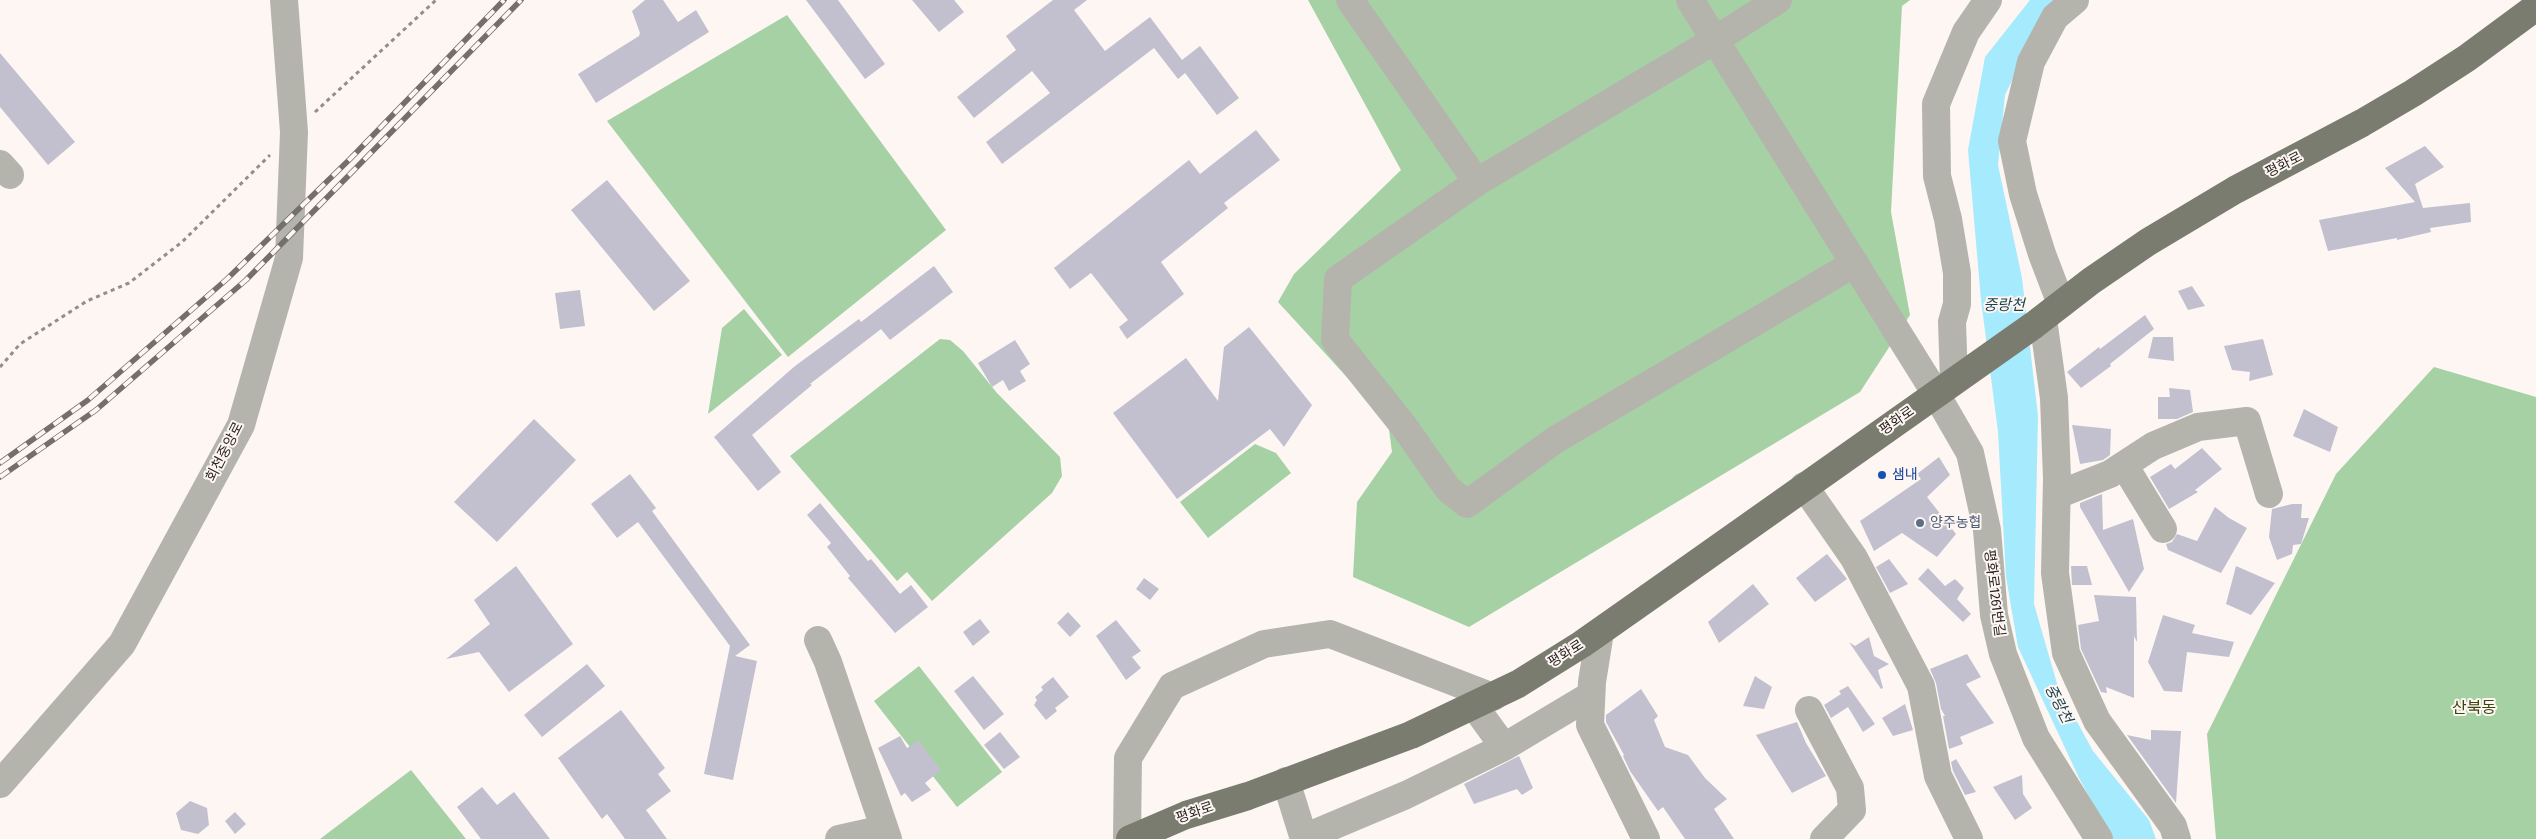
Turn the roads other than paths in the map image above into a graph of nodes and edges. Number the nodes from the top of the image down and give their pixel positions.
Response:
1 (284, 0) edge
2 (1350, 0) edge
3 (1690, 0) edge
4 (1778, 0) edge
5 (1988, 0) edge
6 (2075, 0) edge
7 (2536, 7) edge
8 (1716, 40) junction
9 (1477, 182) junction
10 (1855, 263) junction
11 (2046, 316) junction
12 (1945, 388) junction
13 (2124, 465) junction
14 (1804, 486) junction
15 (2268, 494) dead end
16 (2057, 495) junction
17 (2163, 529) dead end
18 (1600, 632) junction
19 (818, 640) dead end
20 (1591, 695) junction
21 (1484, 702) junction
22 (1809, 710) dead end
23 (1504, 747) junction
24 (1286, 781) junction
25 (0, 784) edge
26 (886, 834) edge
27 (1304, 838) edge
28 (839, 839) edge
29 (1129, 839) edge
30 (1646, 839) edge
31 (1824, 839) edge
32 (1969, 839) edge
33 (2099, 839) edge
34 (2177, 839) edge

1 - 25 street, 회천중앙로
2 - 9 street
3 - 8 street, 평화로1261번길
4 - 8 street
5 - 12 street
6 - 11 street
7 - 11 main road, 평화로
8 - 9 street
8 - 10 street, 평화로1261번길
9 - 10 street
10 - 12 street, 평화로1261번길
11 - 12 main road, 평화로
11 - 16 street
12 - 14 main road, 평화로
12 - 33 street, 평화로1261번길
13 - 15 street
13 - 16 street
13 - 17 street
14 - 18 main road, 평화로
14 - 32 street
16 - 34 street
18 - 20 street
18 - 21 main road, 평화로
19 - 26 street
20 - 23 street
20 - 30 street
21 - 23 street
21 - 24 main road, 평화로
21 - 29 street
22 - 31 street
23 - 27 street
24 - 27 street
24 - 29 main road, 평화로
26 - 28 street

